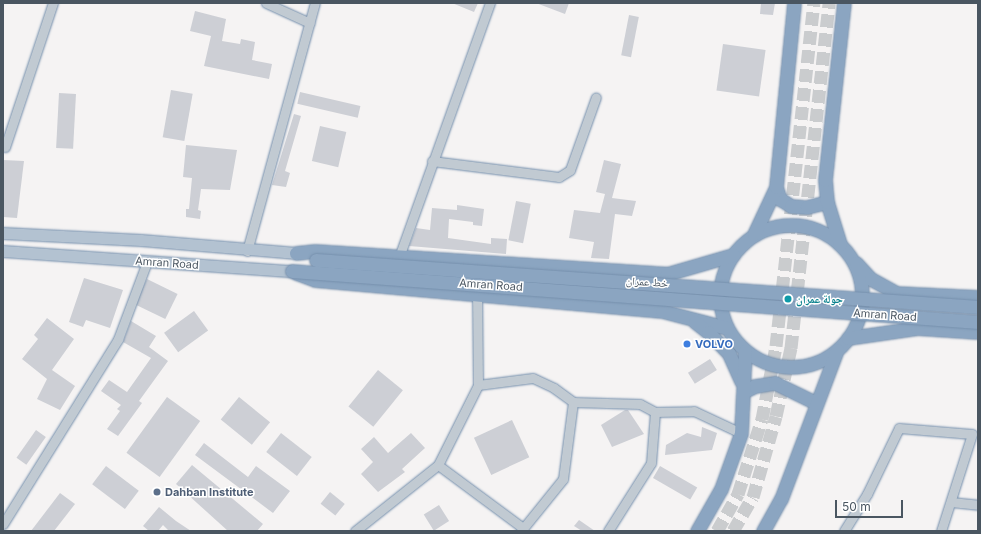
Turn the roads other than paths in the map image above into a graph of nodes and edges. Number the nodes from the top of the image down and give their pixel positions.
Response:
1 (54, 3) edge
2 (266, 3) edge
3 (315, 3) edge
4 (490, 3) edge
5 (794, 3) edge
6 (844, 3) edge
7 (310, 23) junction
8 (596, 97) dead end
9 (5, 147) dead end
10 (432, 161) junction
11 (776, 187) junction
12 (827, 202) junction
13 (3, 233) edge
14 (754, 234) junction
15 (840, 244) junction
16 (3, 251) edge
17 (247, 251) junction
18 (296, 253) junction
19 (733, 254) junction
20 (399, 257) junction
21 (852, 259) junction
22 (316, 260) joint
23 (147, 262) junction
24 (292, 271) junction
25 (667, 274) junction
26 (922, 294) junction
27 (477, 295) junction
28 (978, 297) edge
29 (978, 307) edge
30 (662, 311) junction
31 (688, 318) junction
32 (978, 322) edge
33 (726, 328) junction
34 (917, 328) junction
35 (978, 332) edge
36 (848, 338) junction
37 (837, 350) junction
38 (745, 351) junction
39 (478, 385) junction
40 (743, 389) junction
41 (573, 402) junction
42 (816, 403) junction
43 (655, 412) junction
44 (741, 433) junction
45 (438, 465) junction
46 (951, 502) junction
47 (978, 505) edge
48 (3, 524) edge
49 (522, 530) edge
50 (355, 531) edge
51 (608, 531) edge
52 (697, 531) edge
53 (763, 531) edge
54 (844, 531) edge
55 (940, 531) edge

1 - 9 street
2 - 7 street
3 - 7 street
4 - 10 street
5 - 11 highway
6 - 12 highway
7 - 17 street
8 - 10 street
10 - 20 street
11 - 12 highway
11 - 14 highway
12 - 15 highway
13 - 17 main road, Amran Road
14 - 15 highway
14 - 19 highway
15 - 21 highway
16 - 23 main road, Amran Road
17 - 18 main road, Amran Road
18 - 20 highway
18 - 22 highway, Amran Road
19 - 25 highway
19 - 33 highway
20 - 25 highway
21 - 26 highway
21 - 36 highway
22 - 29 highway, خط عمران, bridge
23 - 24 main road, Amran Road
23 - 48 street
24 - 27 highway
24 - 32 highway, Amran Road, bridge
25 - 30 highway
26 - 28 highway
26 - 34 highway
27 - 30 highway
27 - 39 street
30 - 31 highway
31 - 33 highway
31 - 40 highway
33 - 38 highway
34 - 35 highway
34 - 36 highway
36 - 37 highway
37 - 38 highway
37 - 42 highway
38 - 40 highway
39 - 41 street
39 - 45 street
40 - 42 highway
40 - 44 highway
41 - 43 street
41 - 49 street
42 - 53 highway
43 - 44 street
43 - 51 street
44 - 52 highway
45 - 49 street
45 - 50 street
46 - 47 street
46 - 54 street
46 - 55 street

